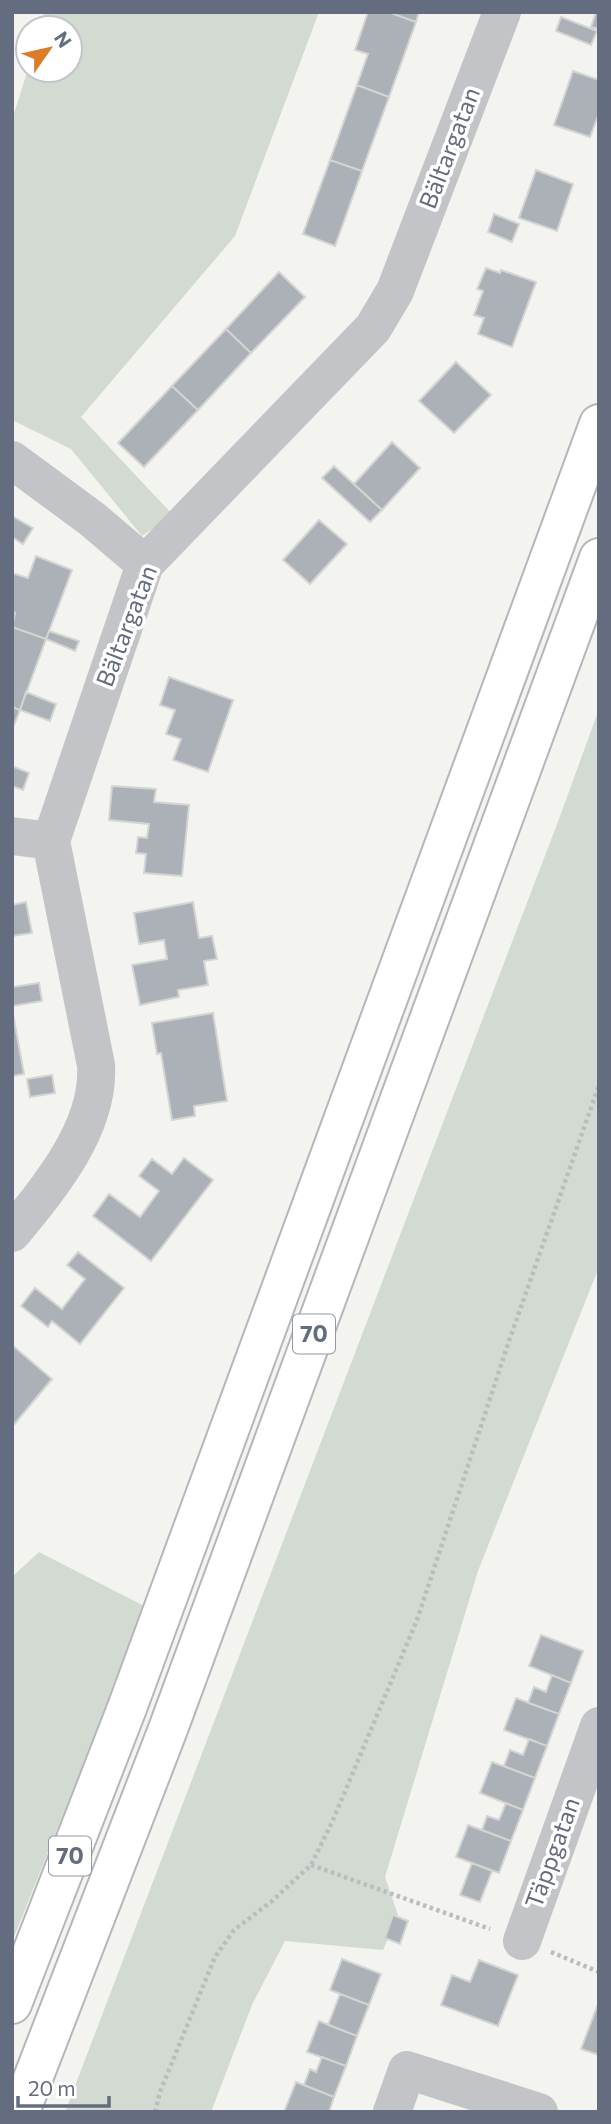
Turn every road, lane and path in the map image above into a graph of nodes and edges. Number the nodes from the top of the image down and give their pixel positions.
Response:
1 (502, 12) edge
2 (599, 424) edge
3 (12, 460) edge
4 (599, 558) edge
5 (145, 564) junction
6 (12, 836) edge
7 (51, 841) junction
8 (599, 1085) edge
9 (12, 1233) edge
10 (599, 1726) edge
11 (311, 1865) junction
12 (522, 1941) junction
13 (599, 1972) edge
14 (12, 2004) edge
15 (20, 2112) edge
16 (155, 2112) edge
17 (391, 2112) edge
18 (539, 2112) edge

1 - 5 street, Bältargatan
2 - 14 highway, 70
3 - 5 street
4 - 15 highway, 70
5 - 7 street, Bältargatan
6 - 7 street
7 - 9 street
8 - 11 path
10 - 12 street, Täppgatan
11 - 12 path
11 - 16 path
12 - 13 path
17 - 18 street

